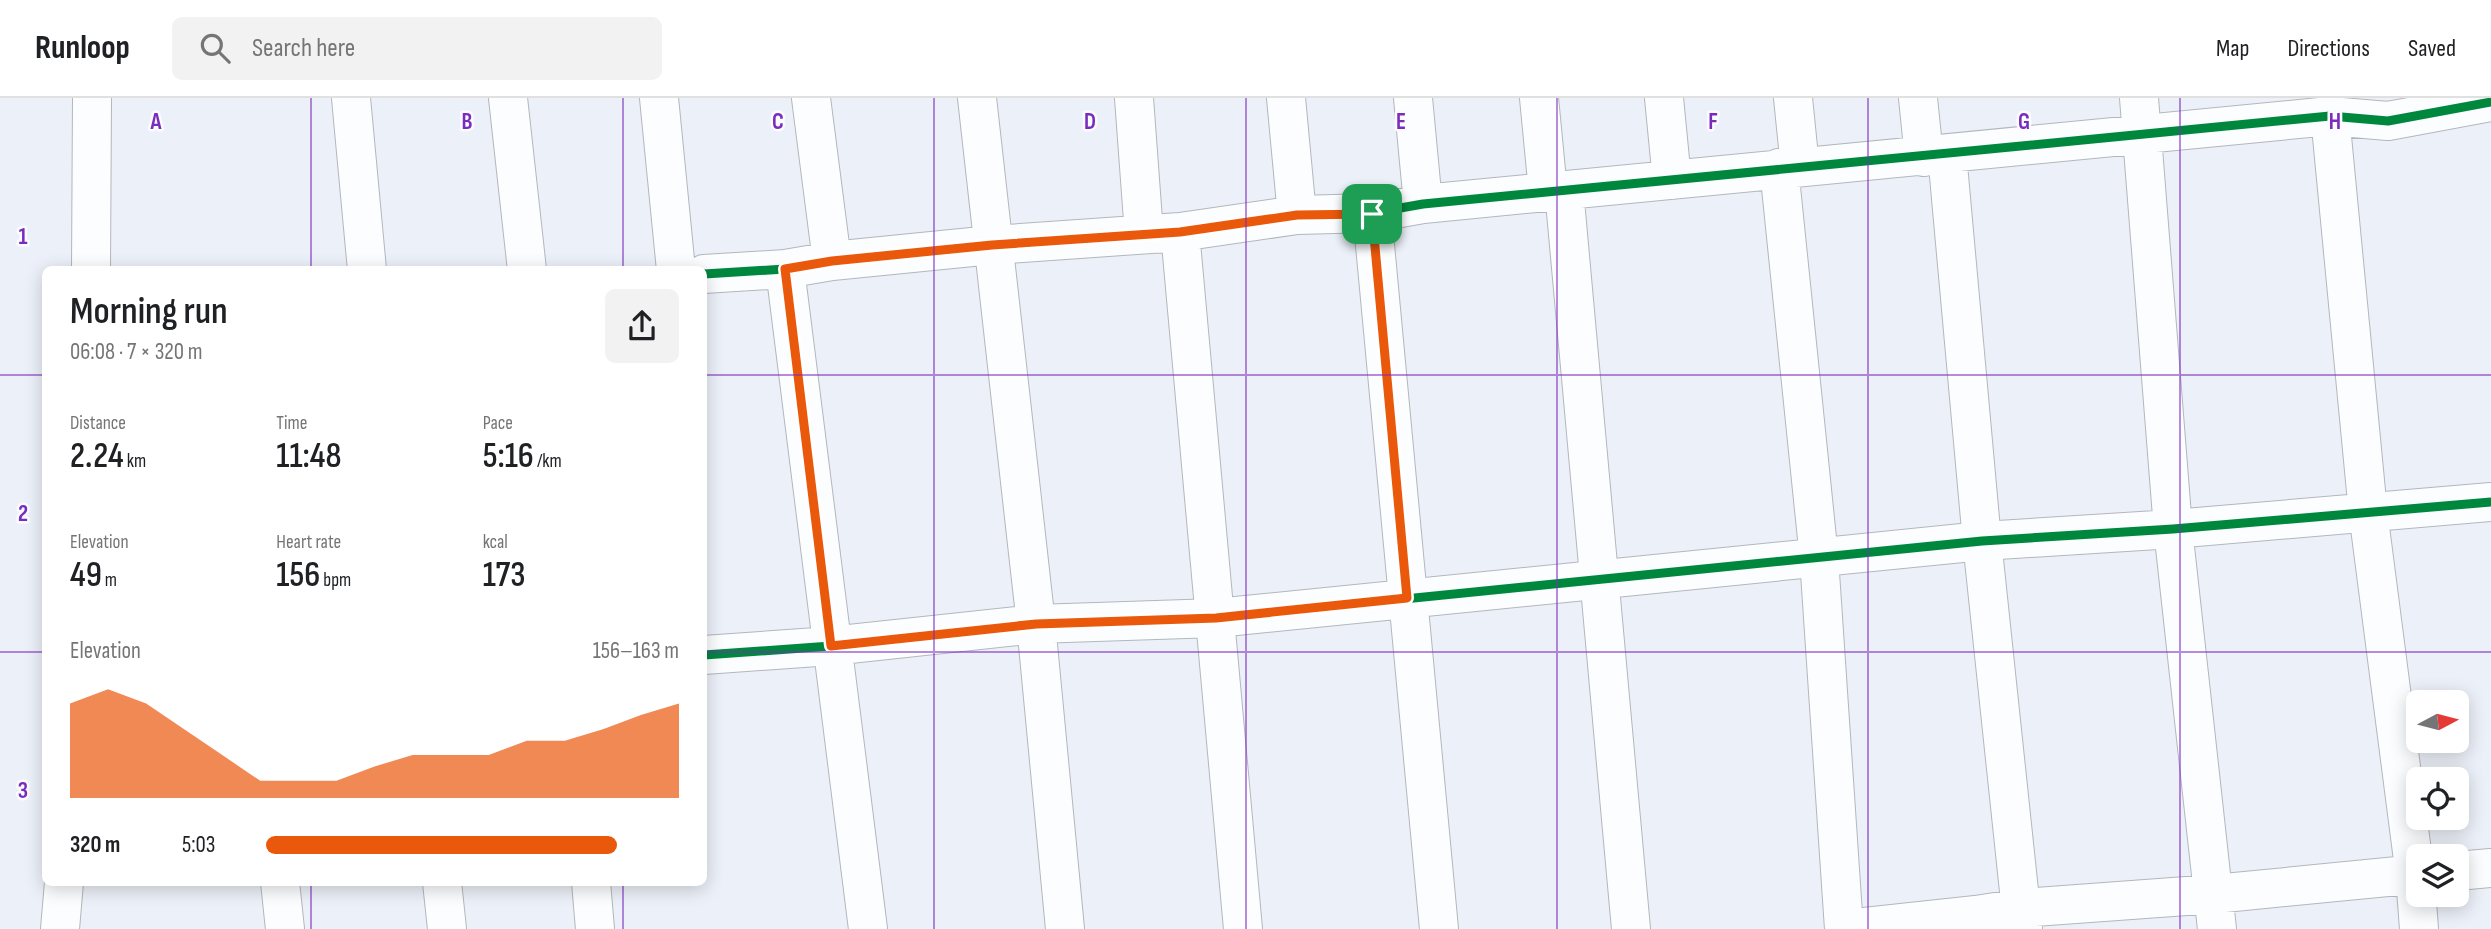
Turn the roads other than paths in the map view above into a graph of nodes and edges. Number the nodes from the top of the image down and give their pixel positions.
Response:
1 (92, 98) edge
2 (351, 98) edge
3 (508, 98) edge
4 (659, 98) edge
5 (811, 98) edge
6 (977, 98) edge
7 (1134, 98) edge
8 (1286, 98) edge
9 (1413, 98) edge
10 (1539, 98) edge
11 (1664, 98) edge
12 (1794, 98) edge
13 (1918, 98) edge
14 (2491, 102) edge
15 (2387, 110) edge
16 (2141, 116) edge
17 (2330, 116) junction
18 (1936, 155) junction
19 (1790, 168) junction
20 (1672, 180) junction
21 (1556, 191) junction
22 (1423, 204) junction
23 (1372, 214) junction
24 (1297, 215) junction
25 (1162, 233) junction
26 (992, 245) junction
27 (832, 261) junction
28 (91, 266) edge
29 (367, 266) edge
30 (527, 266) edge
31 (676, 266) edge
32 (785, 269) junction
33 (707, 274) edge
34 (2491, 502) edge
35 (2368, 512) junction
36 (2173, 529) junction
37 (1982, 541) junction
38 (1819, 558) junction
39 (1600, 578) junction
40 (1407, 598) junction
41 (1216, 618) junction
42 (1036, 624) junction
43 (831, 646) junction
44 (707, 654) edge
45 (2413, 844) edge
46 (2491, 867) edge
47 (2469, 870) edge
48 (2406, 877) edge
49 (64, 886) edge
50 (280, 886) edge
51 (442, 886) edge
52 (591, 886) edge
53 (2418, 907) edge
54 (2215, 912) edge
55 (2022, 918) edge
56 (60, 929) edge
57 (285, 929) edge
58 (447, 929) edge
59 (595, 929) edge
60 (868, 929) edge
61 (1065, 929) edge
62 (1243, 929) edge
63 (1439, 929) edge
64 (1632, 929) edge
65 (1845, 929) edge
66 (2418, 929) edge

1 - 28 street
2 - 29 street
3 - 30 street
4 - 31 street
5 - 27 street
6 - 26 street
7 - 25 street
8 - 24 street
9 - 22 street
10 - 21 street
11 - 20 street
12 - 19 street
13 - 18 street
14 - 15 street
15 - 17 street
16 - 17 street
16 - 18 street
16 - 36 street
17 - 35 street
18 - 19 street
18 - 37 street
19 - 20 street
19 - 38 street
20 - 21 street
21 - 22 street
21 - 39 street
22 - 23 street
23 - 24 street
23 - 40 street
24 - 25 street
25 - 26 street
25 - 41 street
26 - 27 street
26 - 42 street
27 - 32 street
32 - 33 street
32 - 43 street
34 - 35 street
35 - 36 street
35 - 45 street
36 - 37 street
36 - 54 street
37 - 38 street
37 - 55 street
38 - 39 street
38 - 65 street
39 - 40 street
39 - 64 street
40 - 41 street
40 - 63 street
41 - 42 street
41 - 62 street
42 - 43 street
42 - 61 street
43 - 44 street
43 - 60 street
46 - 47 street
48 - 54 street
49 - 56 street
50 - 57 street
51 - 58 street
52 - 59 street
53 - 66 street
54 - 55 street
55 - 65 street

